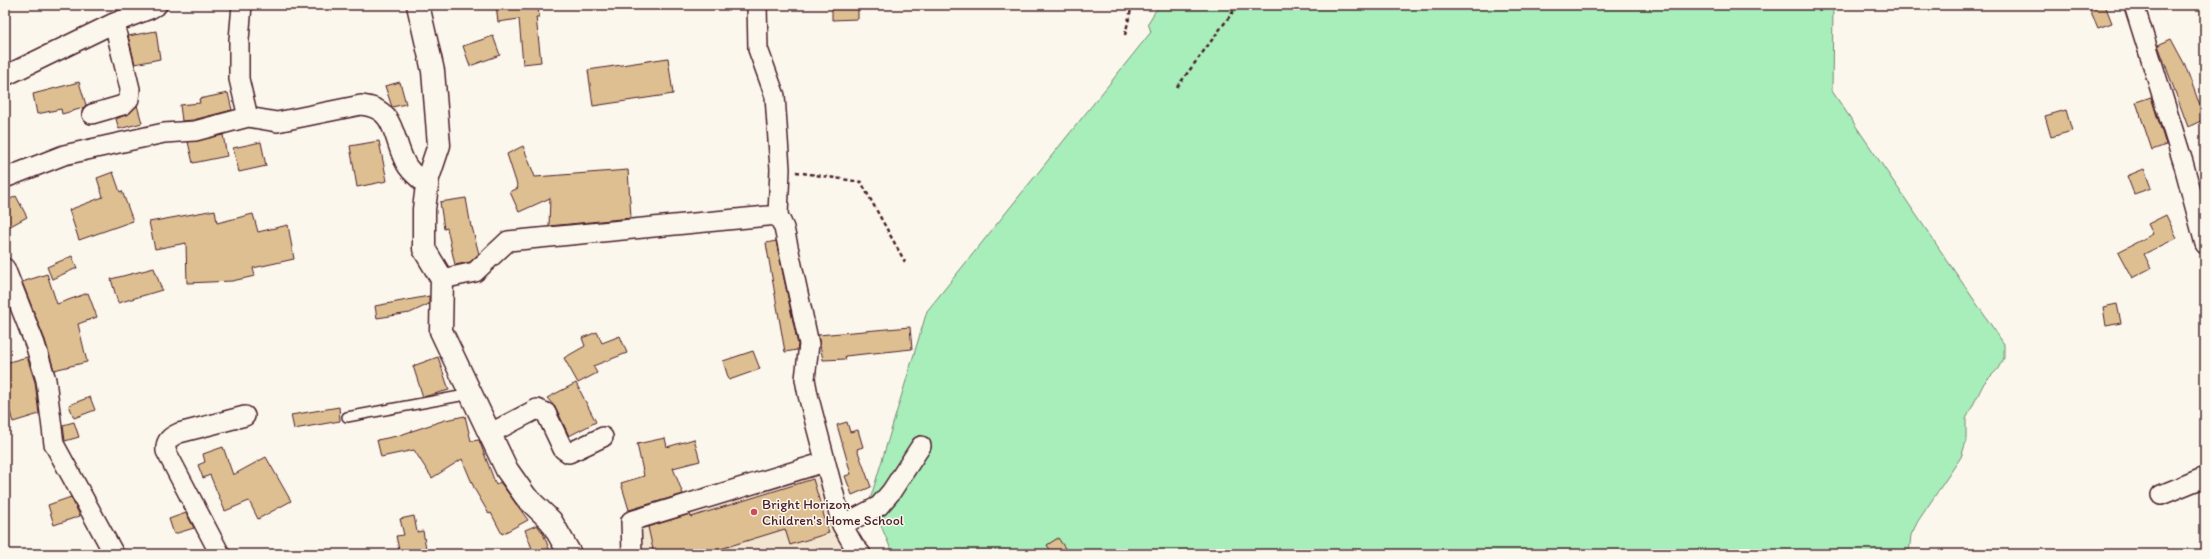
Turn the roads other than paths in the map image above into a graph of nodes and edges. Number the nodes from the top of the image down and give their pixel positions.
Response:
1 (157, 5) edge
2 (242, 5) edge
3 (418, 5) edge
4 (757, 5) edge
5 (2134, 5) edge
6 (114, 23) junction
7 (5, 76) edge
8 (92, 114) dead end
9 (248, 117) junction
10 (5, 178) edge
11 (428, 182) junction
12 (778, 215) junction
13 (2205, 244) edge
14 (5, 268) edge
15 (442, 279) junction
16 (471, 394) junction
17 (245, 416) dead end
18 (347, 417) dead end
19 (489, 434) junction
20 (603, 438) dead end
21 (920, 446) dead end
22 (825, 462) junction
23 (2205, 477) edge
24 (2161, 495) dead end
25 (842, 525) junction
26 (114, 554) edge
27 (220, 554) edge
28 (570, 554) edge
29 (632, 554) edge
30 (861, 554) edge

1 - 6 street
2 - 9 street
3 - 11 street
4 - 12 street
5 - 13 street
6 - 7 street
6 - 8 street
9 - 10 street
9 - 11 street
11 - 15 street
12 - 15 street
12 - 22 street
14 - 26 street
15 - 16 street
16 - 18 lane
16 - 19 street
17 - 27 street
19 - 20 street
19 - 28 street
21 - 25 street
22 - 25 street
22 - 29 street
23 - 24 street
25 - 30 street

